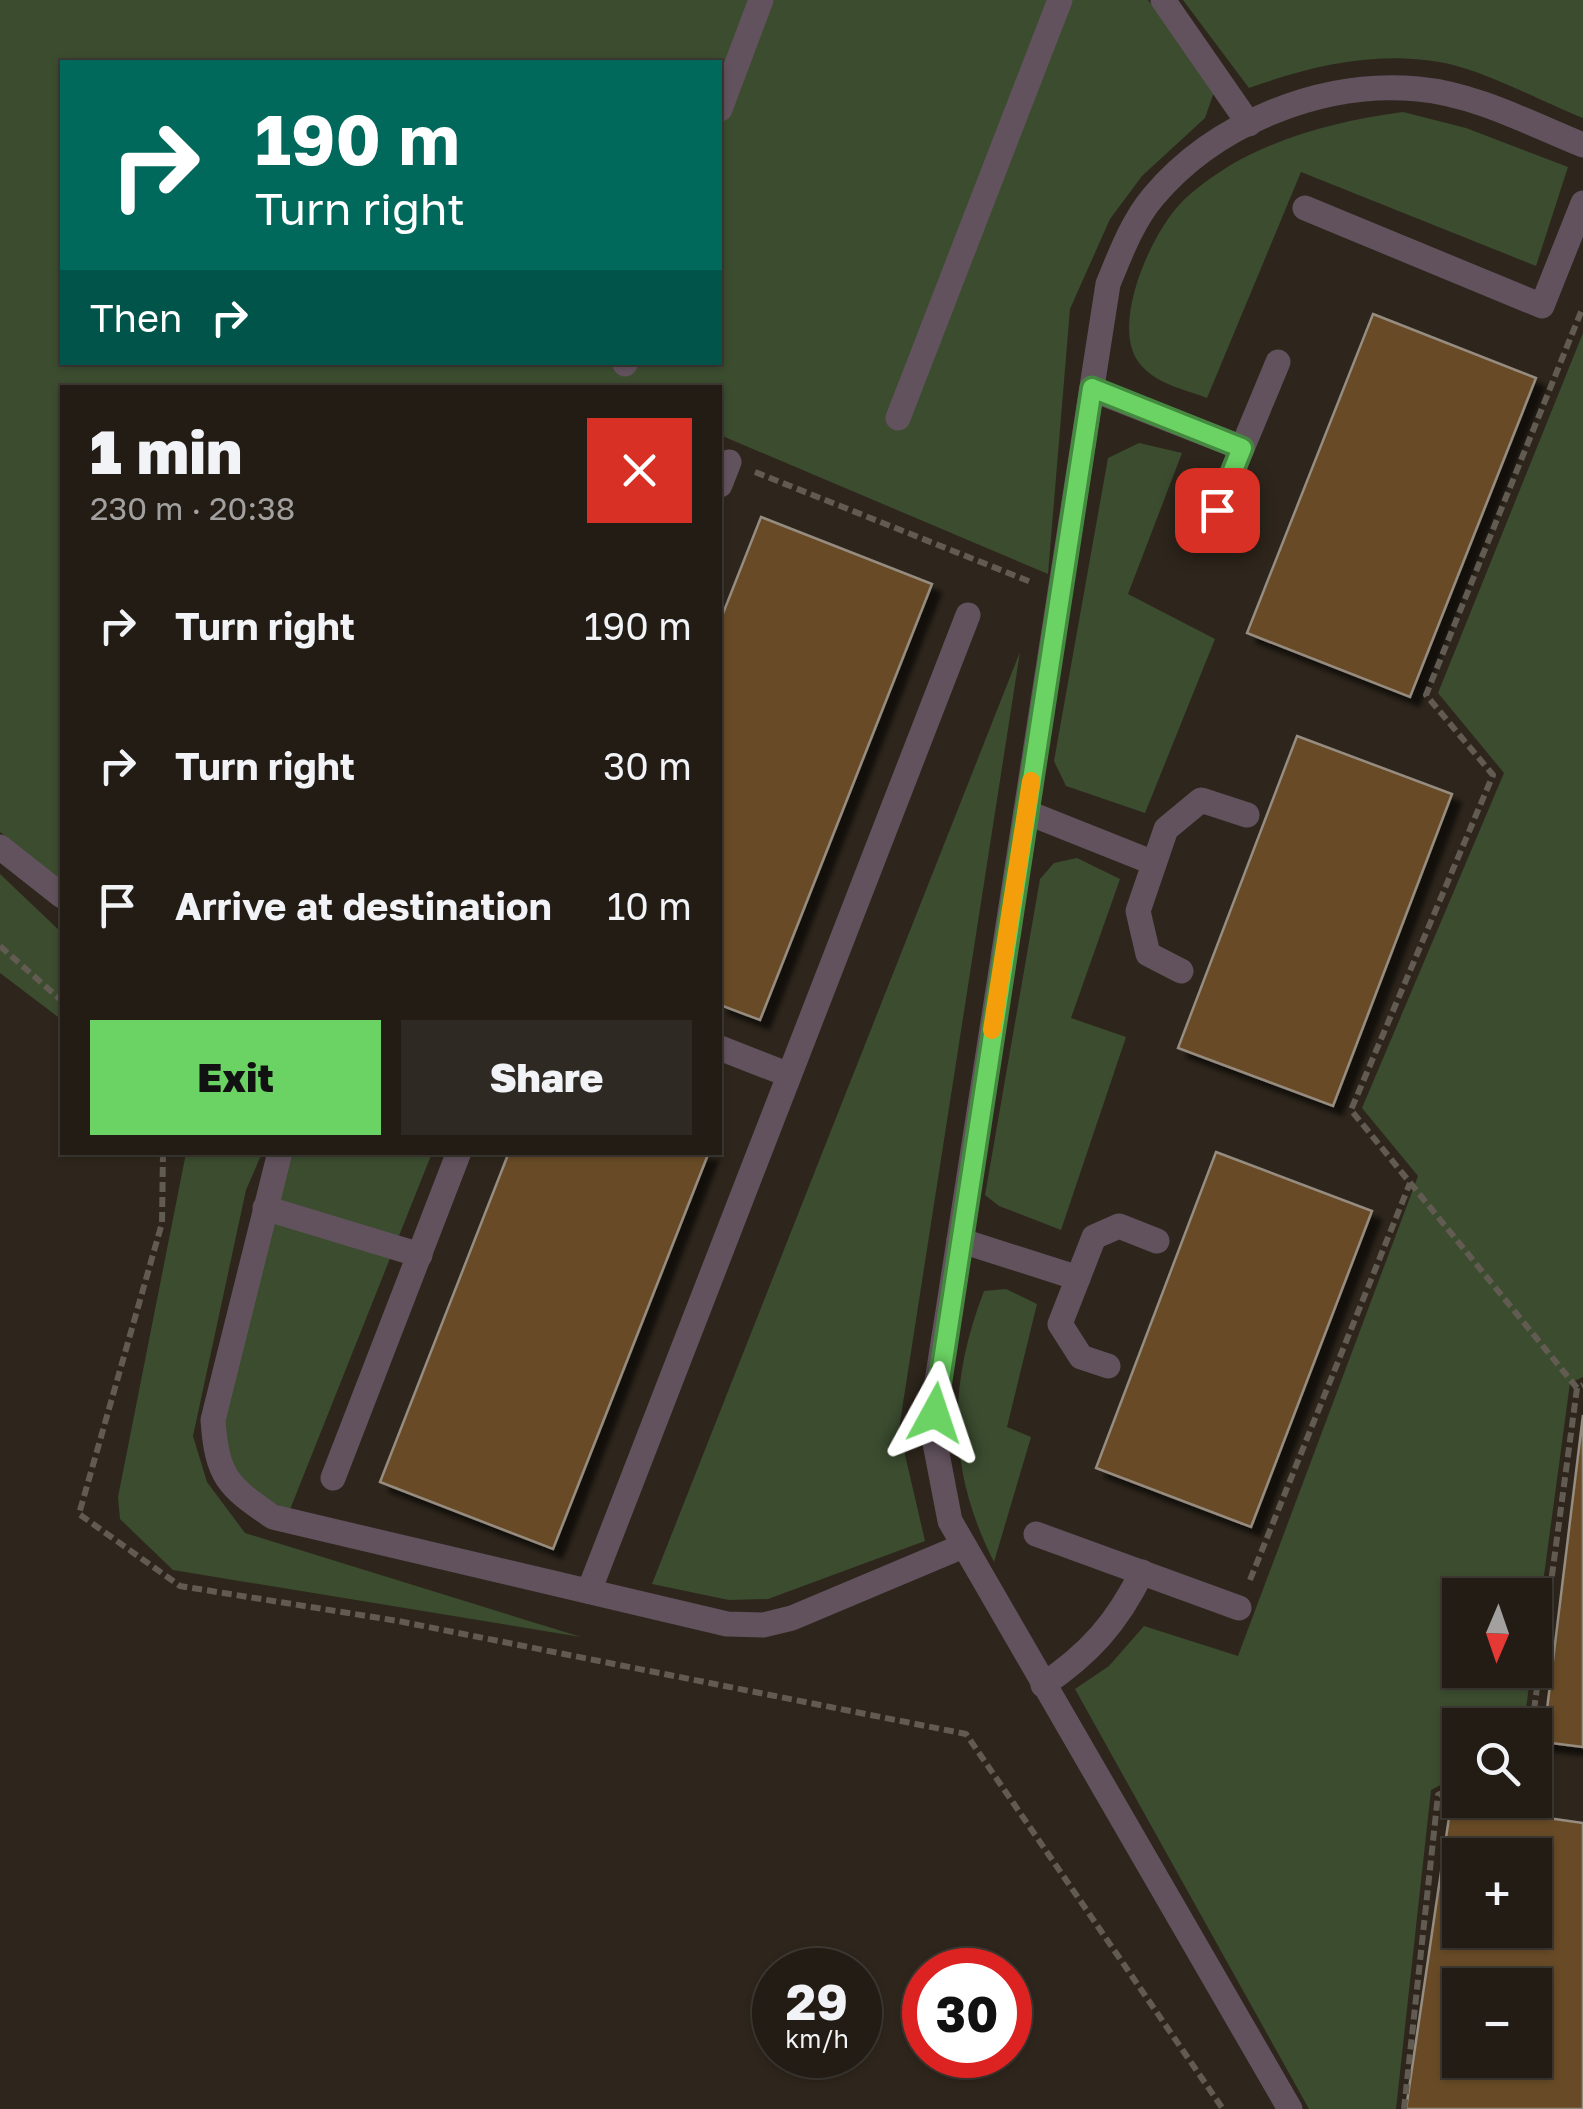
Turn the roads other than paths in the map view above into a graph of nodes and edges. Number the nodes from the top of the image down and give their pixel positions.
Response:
1 (761, 0) edge
2 (1060, 0) edge
3 (1163, 0) edge
4 (722, 104) edge
5 (1248, 124) junction
6 (1583, 145) edge
7 (1583, 203) edge
8 (1305, 208) dead end
9 (1278, 362) dead end
10 (1092, 388) junction
11 (898, 418) dead end
12 (1242, 448) junction
13 (1204, 540) dead end
14 (968, 615) dead end
15 (1026, 812) junction
16 (1247, 815) dead end
17 (0, 848) edge
18 (1154, 863) junction
19 (60, 894) edge
20 (1181, 971) dead end
21 (722, 1049) edge
22 (790, 1075) junction
23 (279, 1155) edge
24 (459, 1155) edge
25 (265, 1208) junction
26 (958, 1240) junction
27 (1157, 1241) dead end
28 (420, 1254) junction
29 (1078, 1278) junction
30 (1108, 1366) dead end
31 (333, 1478) dead end
32 (1036, 1534) dead end
33 (963, 1546) junction
34 (1142, 1572) junction
35 (589, 1591) junction
36 (1239, 1608) road end
37 (1043, 1685) junction
38 (1290, 2109) edge

1 - 4 street
2 - 11 street
3 - 5 street
5 - 6 street
5 - 10 street
7 - 8 street
9 - 12 street
10 - 12 street
10 - 15 street
12 - 13 street
14 - 22 street
15 - 18 street
15 - 26 street
16 - 18 street
17 - 19 street
18 - 20 street
21 - 22 street
22 - 35 street
23 - 25 street
24 - 28 street
25 - 28 street
25 - 35 street
26 - 29 street
26 - 33 street
27 - 29 street
28 - 31 street
29 - 30 street
32 - 34 street
33 - 35 street
33 - 37 street
34 - 36 street
34 - 37 street
37 - 38 street

